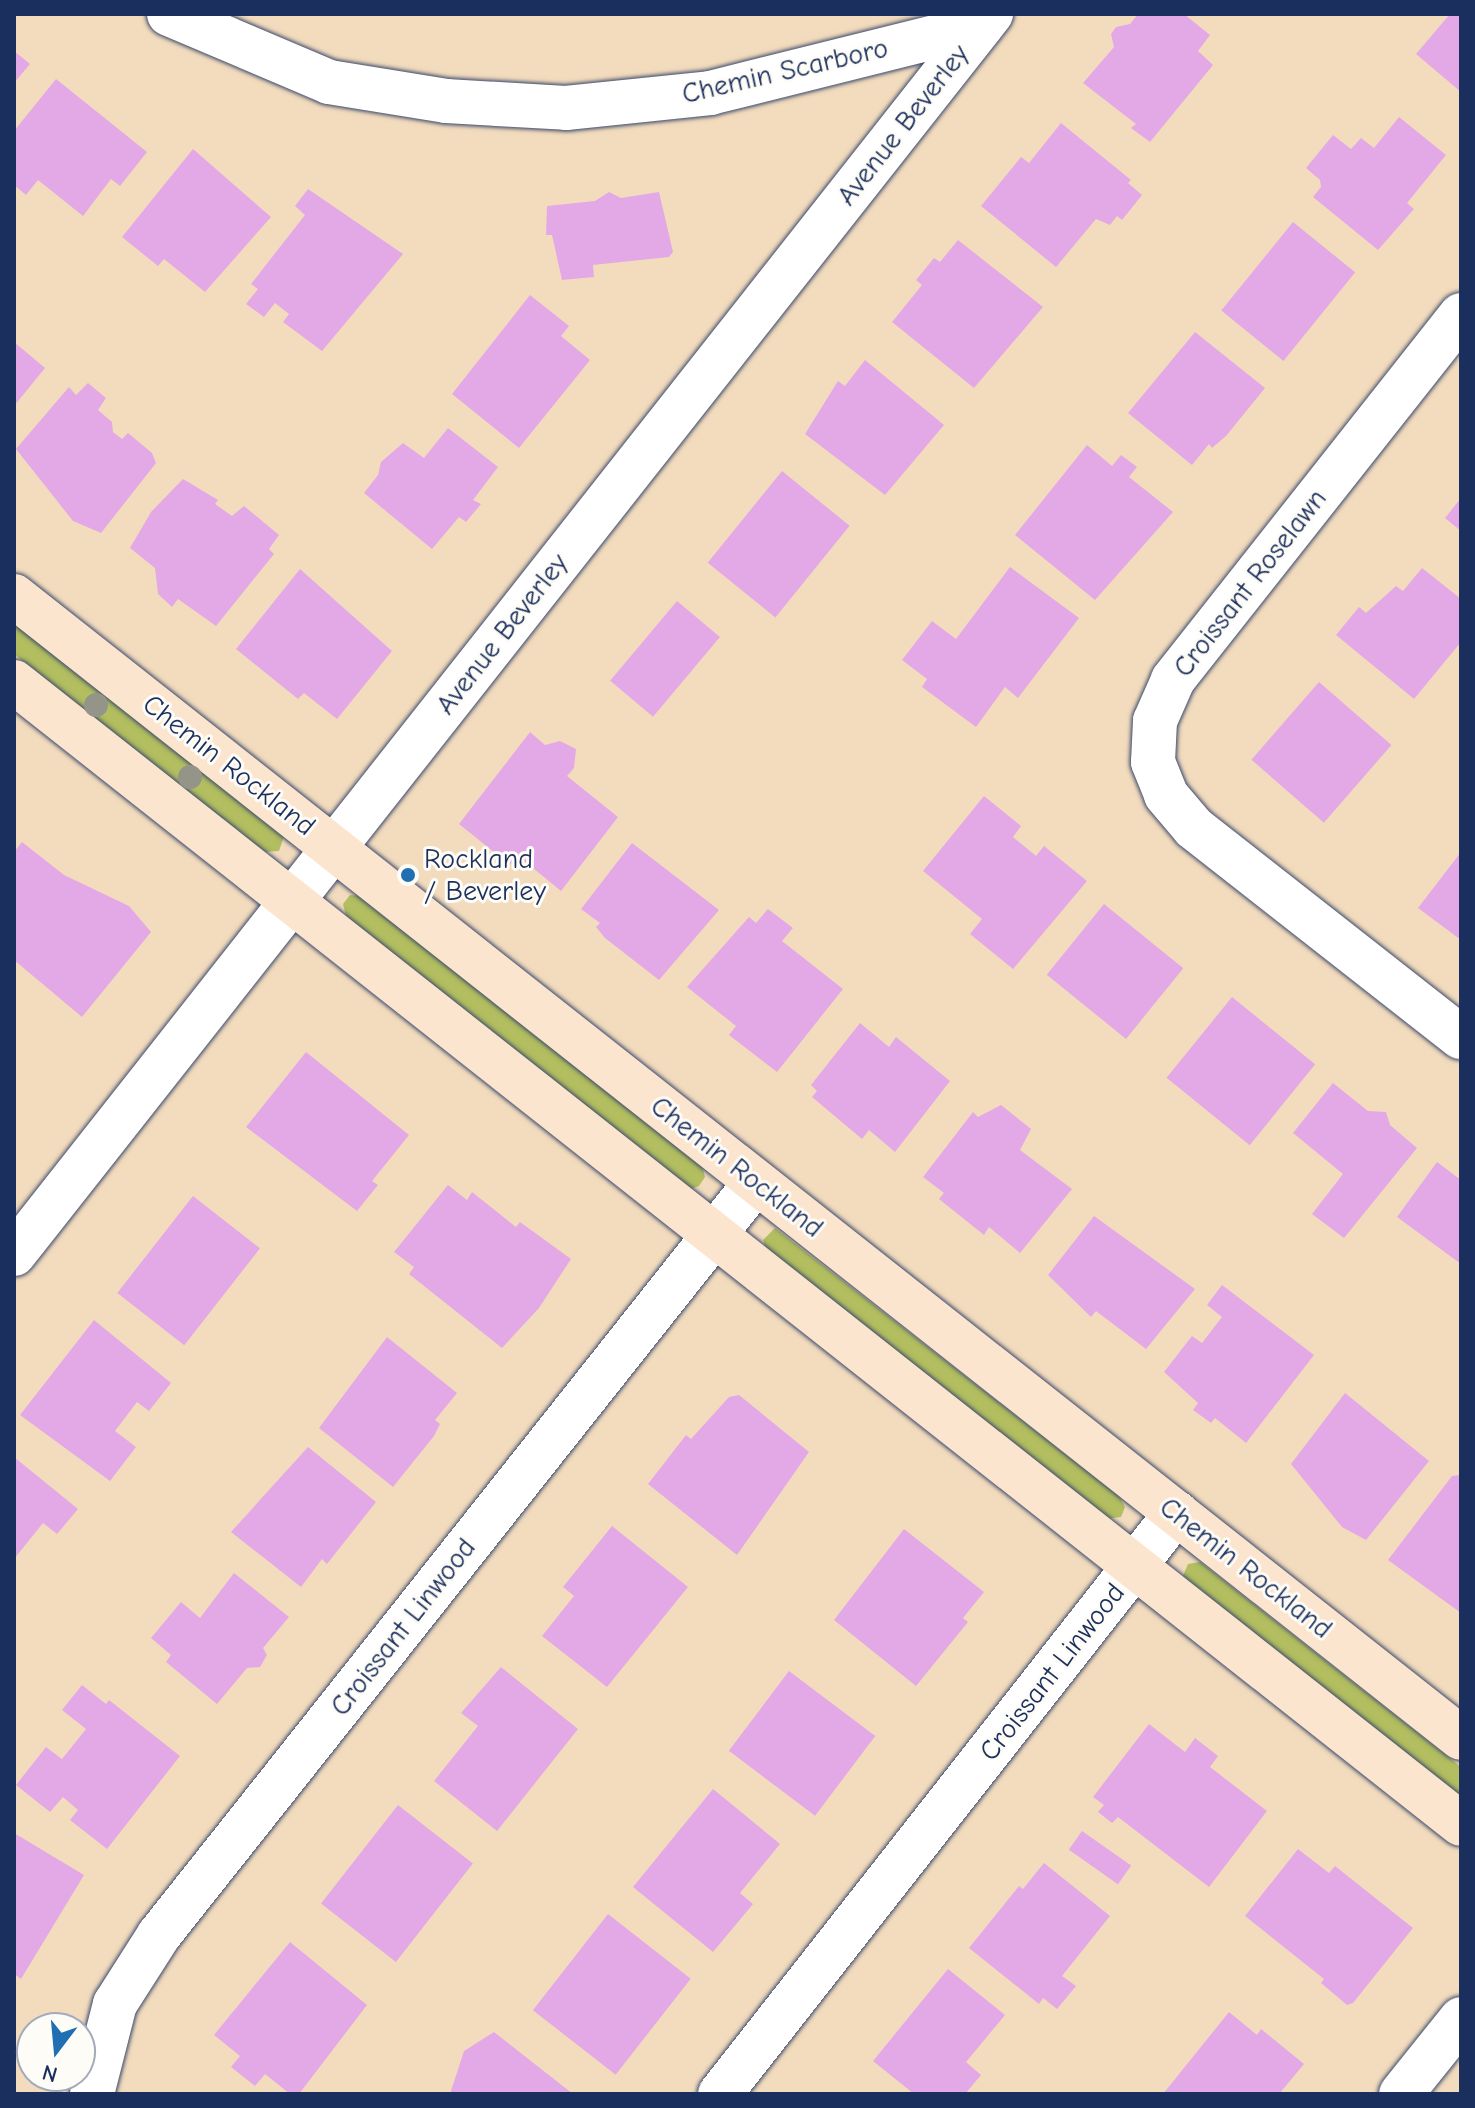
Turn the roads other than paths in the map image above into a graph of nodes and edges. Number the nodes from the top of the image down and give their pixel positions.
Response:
1 (169, 14) edge
2 (986, 20) edge
3 (1461, 315) edge
4 (14, 596) edge
5 (14, 682) edge
6 (334, 848) junction
7 (293, 902) junction
8 (1461, 1037) edge
9 (756, 1182) junction
10 (713, 1235) junction
11 (14, 1254) edge
12 (1176, 1513) junction
13 (1135, 1566) junction
14 (1461, 1738) edge
15 (1461, 1824) edge
16 (1461, 2019) edge
17 (92, 2094) edge
18 (720, 2094) edge
19 (1401, 2094) edge

1 - 2 street, Chemin Scarboro
2 - 6 street, Avenue Beverley
3 - 8 street, Croissant Roselawn
4 - 6 street, Chemin Rockland
5 - 7 street
6 - 7 street, Avenue Beverley
6 - 9 street, Chemin Rockland
7 - 10 street
7 - 11 street, Avenue Beverley
9 - 10 street, Croissant Linwood
9 - 12 street, Chemin Rockland
10 - 13 street
10 - 17 street, Croissant Linwood
12 - 13 street, Croissant Linwood
12 - 14 street, Chemin Rockland
13 - 15 street
13 - 18 street, Croissant Linwood
16 - 19 street

